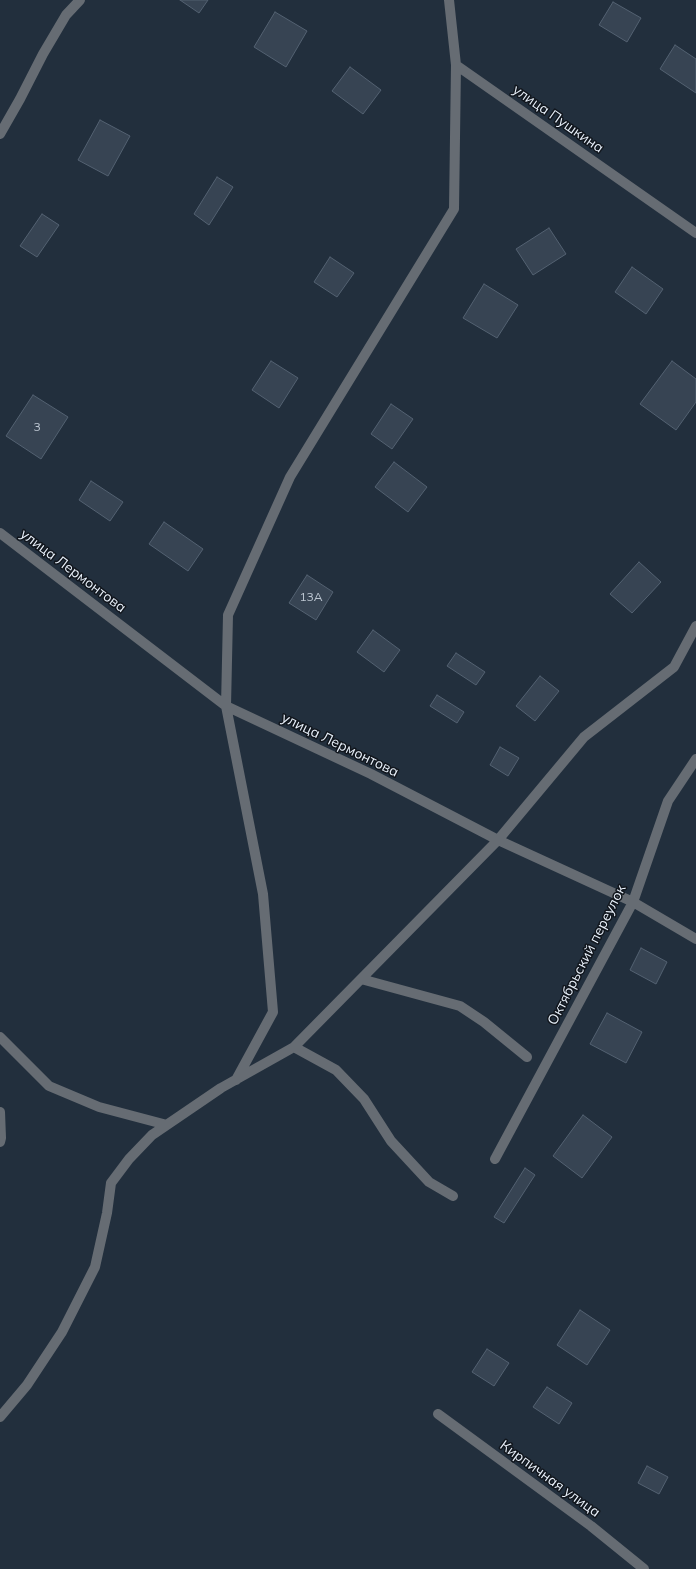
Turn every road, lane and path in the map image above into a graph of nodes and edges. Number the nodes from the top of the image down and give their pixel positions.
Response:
1 (80, 0) edge
2 (449, 0) edge
3 (456, 65) junction
4 (0, 134) edge
5 (696, 233) edge
6 (0, 533) edge
7 (696, 626) edge
8 (226, 706) junction
9 (696, 759) edge
10 (498, 840) junction
11 (633, 902) junction
12 (696, 939) edge
13 (361, 979) junction
14 (0, 1037) edge
15 (294, 1047) junction
16 (527, 1057) dead end
17 (236, 1080) junction
18 (0, 1112) edge
19 (167, 1125) junction
20 (0, 1142) edge
21 (495, 1159) dead end
22 (453, 1196) dead end
23 (438, 1414) dead end
24 (0, 1417) edge
25 (644, 1569) edge

1 - 4 street
2 - 3 street
3 - 5 street, улица Пушкина
3 - 8 street
6 - 8 street, улица Лермонтова
7 - 10 street
8 - 10 street, улица Лермонтова
8 - 17 street
9 - 11 street, Октябрьский переулок
10 - 11 street, улица Лермонтова
10 - 13 street
11 - 12 street, улица Лермонтова
11 - 21 street, Октябрьский переулок
13 - 15 street
13 - 16 street
14 - 19 street
15 - 17 street
15 - 22 street
17 - 19 street
18 - 20 street
19 - 24 street
23 - 25 street, Кирпичная улица

